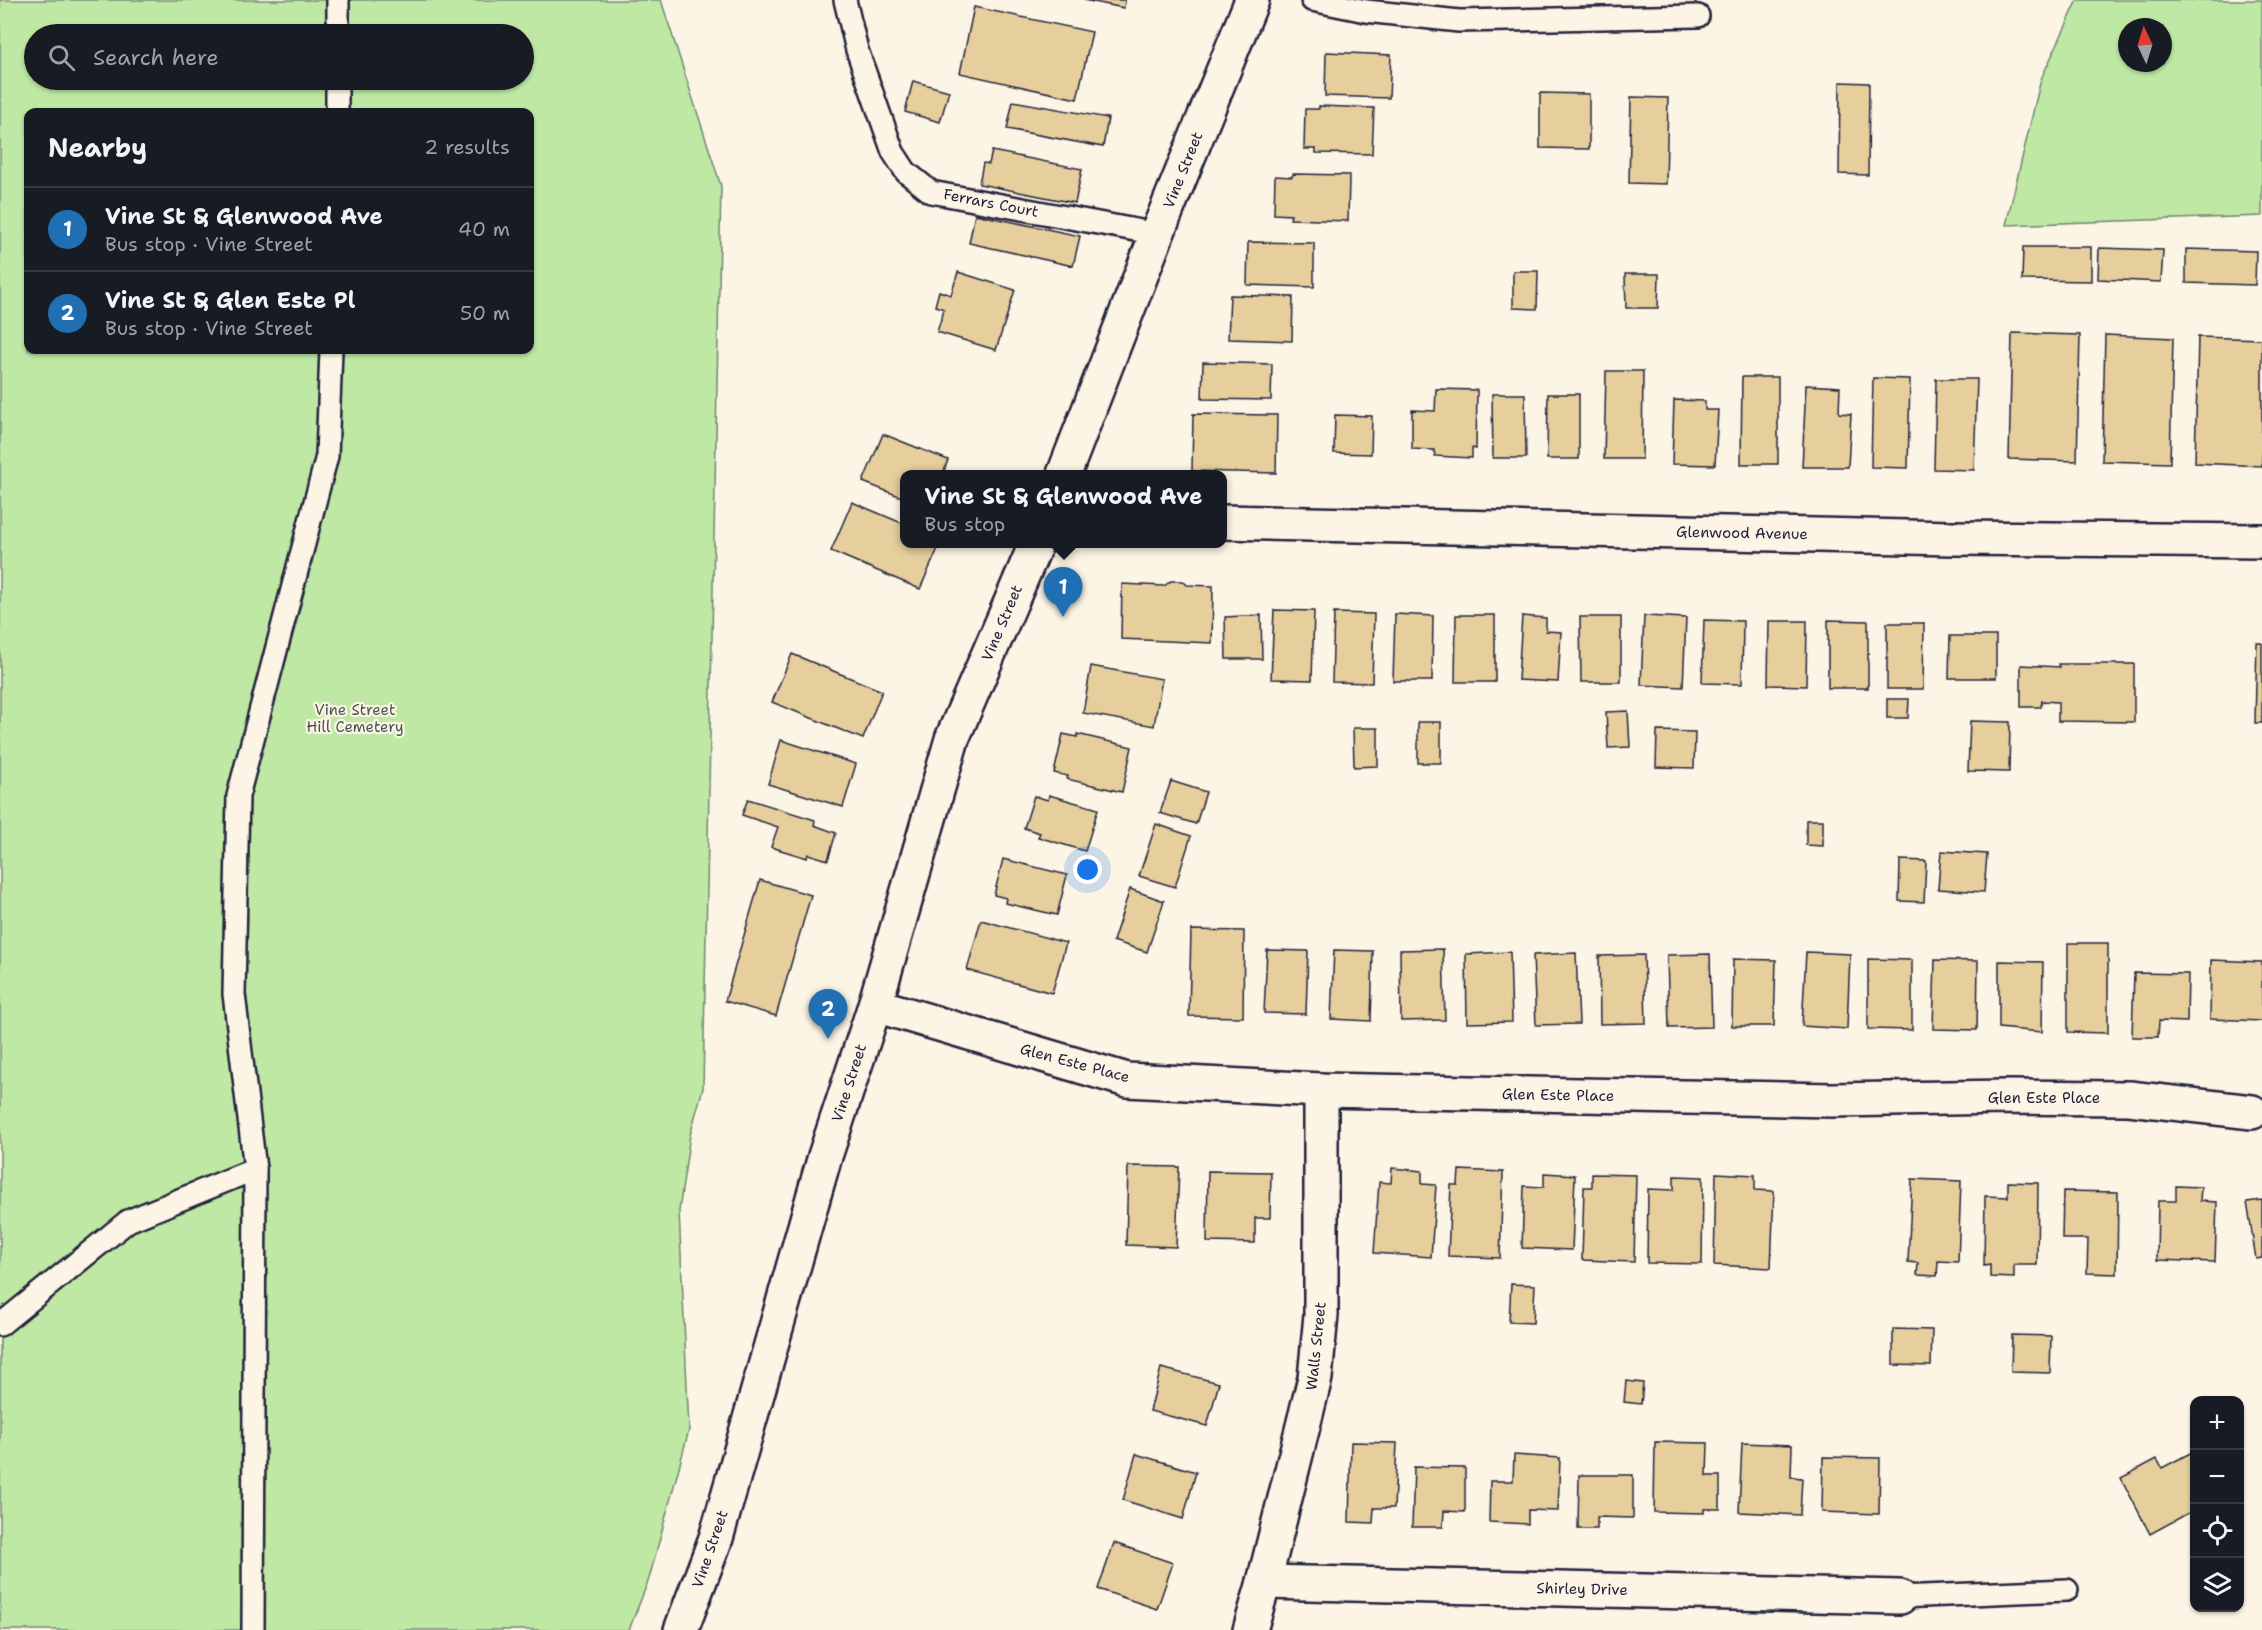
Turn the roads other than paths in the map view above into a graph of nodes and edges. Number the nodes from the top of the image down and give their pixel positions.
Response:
1 (338, 0) edge
2 (845, 0) edge
3 (1252, 0) edge
4 (1312, 0) edge
5 (1698, 15) dead end
6 (338, 24) edge
7 (337, 90) edge
8 (337, 108) edge
9 (1157, 234) junction
10 (331, 354) edge
11 (1066, 470) edge
12 (1227, 522) edge
13 (2262, 541) edge
14 (1034, 548) edge
15 (875, 1005) junction
16 (1321, 1090) junction
17 (2252, 1112) dead end
18 (255, 1169) junction
19 (0, 1325) edge
20 (1264, 1582) junction
21 (2067, 1590) dead end
22 (1900, 1597) joint
23 (253, 1630) edge
24 (681, 1630) edge
25 (1250, 1630) edge

1 - 6 lane
2 - 9 lane, Ferrars Court
3 - 9 street, Vine Street
4 - 5 lane
7 - 8 lane
9 - 11 street, Vine Street
10 - 18 lane
12 - 13 street, Glenwood Avenue
14 - 15 street, Vine Street
15 - 16 street, Glen Este Place
15 - 24 street, Vine Street
16 - 17 street, Glen Este Place
16 - 20 street, Walls Street
18 - 19 lane
18 - 23 lane
20 - 22 street, Shirley Drive
20 - 25 street, Walls Street
21 - 22 lane

